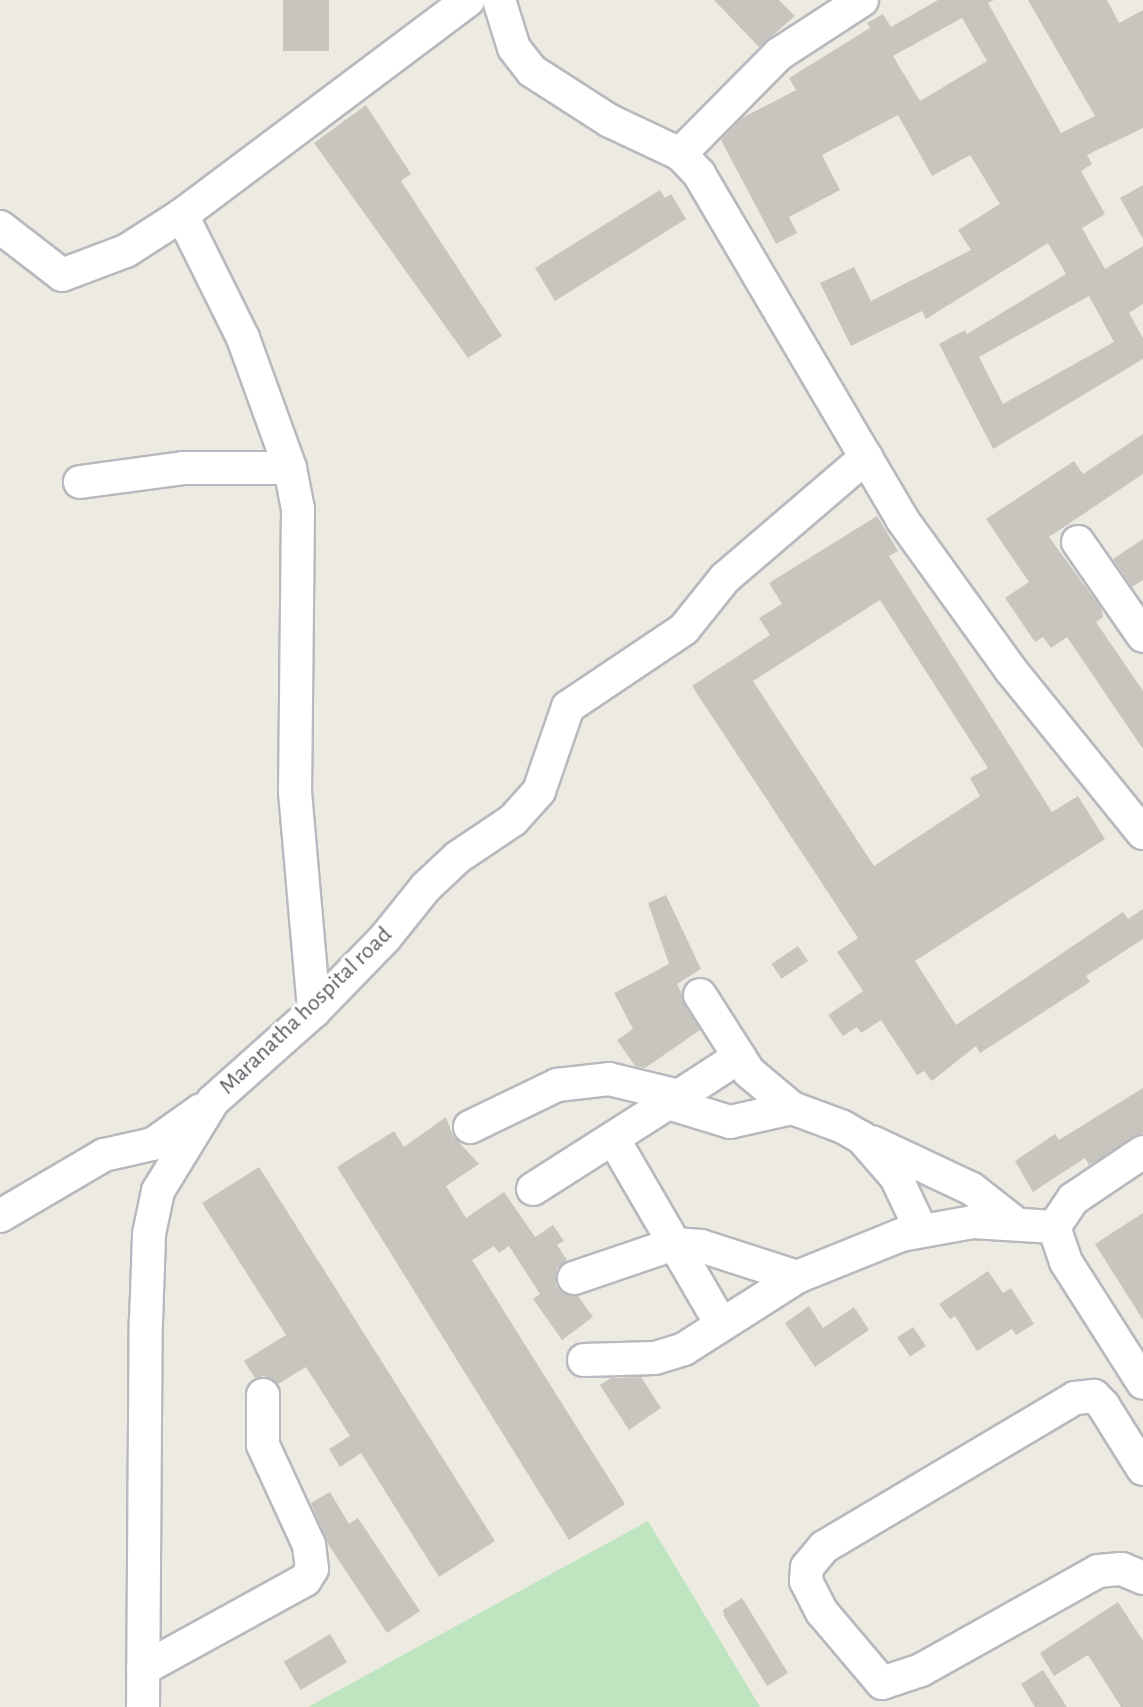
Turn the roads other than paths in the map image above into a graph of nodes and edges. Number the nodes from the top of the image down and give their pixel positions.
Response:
1 (468, 0) edge
2 (499, 0) edge
3 (862, 0) edge
4 (680, 154) junction
5 (182, 215) junction
6 (0, 227) edge
7 (866, 457) junction
8 (290, 468) junction
9 (80, 482) dead end
10 (1078, 542) dead end
11 (1138, 618) edge
12 (1143, 833) edge
13 (700, 995) dead end
14 (314, 1011) junction
15 (739, 1057) junction
16 (673, 1100) junction
17 (213, 1101) junction
18 (792, 1108) junction
19 (470, 1127) dead end
20 (862, 1138) junction
21 (614, 1140) junction
22 (1143, 1152) edge
23 (533, 1189) dead end
24 (0, 1216) edge
25 (1014, 1222) junction
26 (1054, 1227) junction
27 (921, 1230) junction
28 (674, 1244) junction
29 (797, 1277) junction
30 (574, 1278) dead end
31 (720, 1322) junction
32 (584, 1360) dead end
33 (1143, 1383) edge
34 (263, 1395) dead end
35 (1143, 1469) edge
36 (1143, 1578) edge
37 (143, 1669) junction
38 (143, 1707) edge

1 - 5 street
2 - 4 street
3 - 4 street
4 - 7 street
5 - 6 street
5 - 8 street
7 - 12 street
7 - 14 street, Maranatha hospital road
8 - 9 street
8 - 14 street
10 - 11 street
13 - 15 street
14 - 17 street, Maranatha hospital road
15 - 16 street
15 - 18 street
16 - 18 street
16 - 19 street
16 - 21 street
17 - 24 street
17 - 37 street, Maranatha hospital road
18 - 20 street
20 - 25 street
20 - 27 street
21 - 23 street
21 - 28 street
22 - 26 street
25 - 26 street
25 - 27 street
26 - 33 street
27 - 29 street
28 - 29 street
28 - 30 street
28 - 31 street
29 - 31 street
31 - 32 street
34 - 37 street
35 - 36 street
37 - 38 street, Maranatha hospital road

